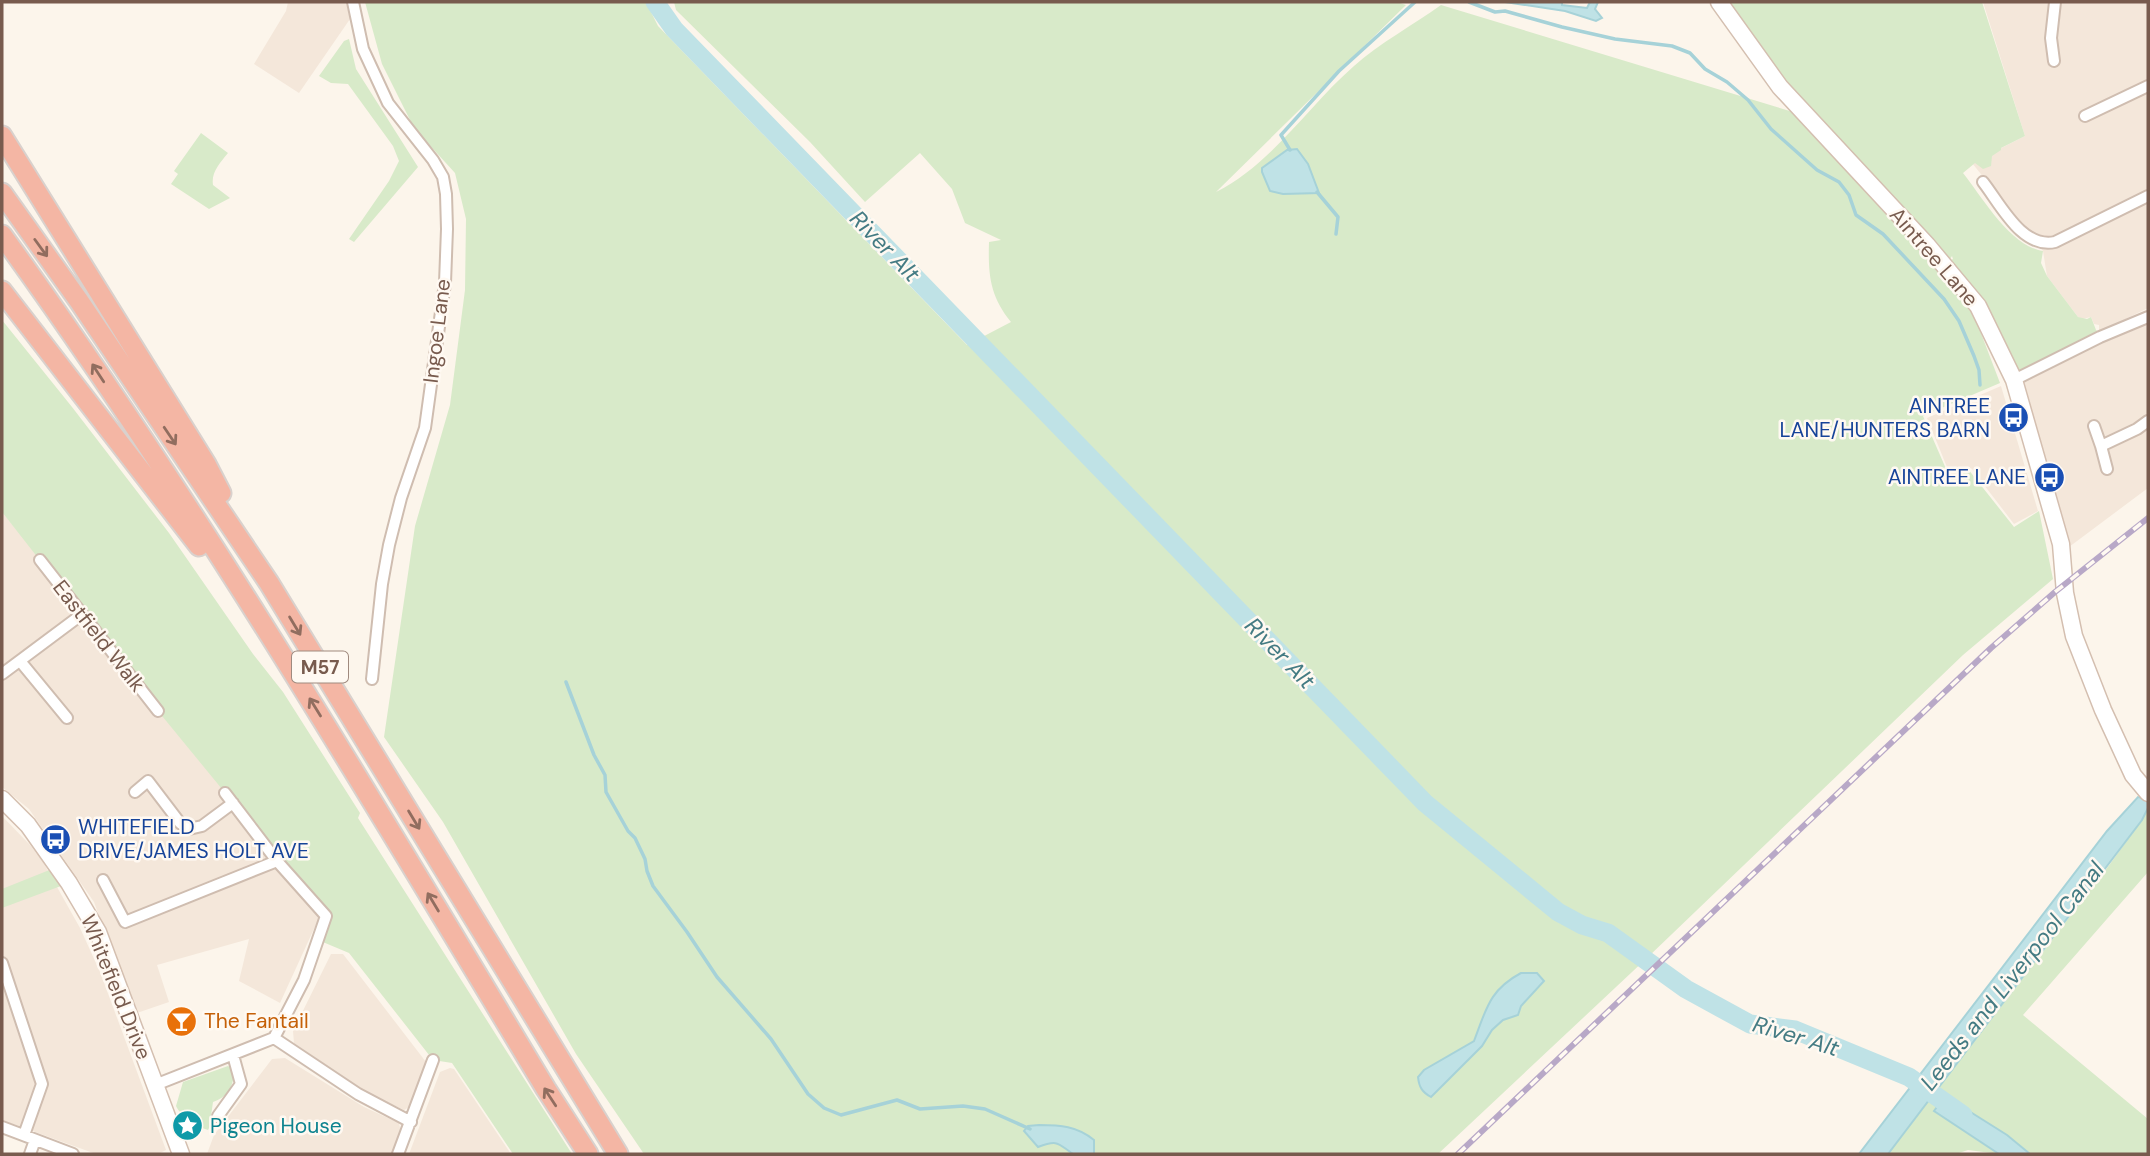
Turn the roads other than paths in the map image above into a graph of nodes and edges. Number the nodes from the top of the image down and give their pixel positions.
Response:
1 (353, 2) edge
2 (1719, 2) edge
3 (2055, 2) edge
4 (2054, 61) dead end
5 (2148, 86) edge
6 (2085, 116) dead end
7 (2, 136) edge
8 (1983, 182) dead end
9 (2, 193) edge
10 (2148, 196) edge
11 (2, 235) edge
12 (2, 291) edge
13 (2148, 317) edge
14 (2014, 380) junction
15 (2148, 421) edge
16 (2094, 426) dead end
17 (2101, 446) junction
18 (2107, 469) dead end
19 (40, 560) dead end
20 (269, 583) junction
21 (81, 615) junction
22 (267, 628) junction
23 (20, 662) junction
24 (3, 670) edge
25 (372, 679) dead end
26 (158, 711) dead end
27 (66, 718) dead end
28 (2144, 788) edge
29 (135, 793) dead end
30 (225, 793) dead end
31 (2, 799) edge
32 (233, 803) junction
33 (277, 861) junction
34 (103, 880) dead end
35 (2, 963) edge
36 (274, 1038) junction
37 (233, 1055) junction
38 (433, 1060) dead end
39 (155, 1085) junction
40 (218, 1116) dead end
41 (411, 1122) junction
42 (2, 1127) edge
43 (24, 1135) junction
44 (35, 1140) junction
45 (30, 1154) edge
46 (73, 1154) edge
47 (180, 1154) edge
48 (398, 1154) edge
49 (587, 1154) edge
50 (618, 1154) edge

1 - 25 street, Ingoe Lane
2 - 14 main road, Aintree Lane
3 - 4 street
5 - 6 street
7 - 20 highway, M57
8 - 10 street
9 -> 20 highway, M57
22 -> 11 highway, M57
12 - 22 highway, M57
13 - 14 street
14 - 28 main road, Aintree Lane
15 - 17 street
16 - 17 street
17 - 18 street
19 - 21 street, Eastfield Walk
20 -> 50 highway, M57
21 - 23 street
21 - 26 street, Eastfield Walk
49 -> 22 highway, M57
23 - 24 street
23 - 27 street
29 - 32 street
30 - 32 street
31 - 39 main road, Whitefield Drive
32 - 33 street
33 - 34 street
33 - 36 street
35 - 43 street
36 - 37 street
36 - 41 street
37 - 39 street
37 - 40 street
38 - 41 street
39 - 47 main road, Whitefield Drive
41 - 48 street
42 - 43 street
43 - 44 street
44 - 45 street
44 - 46 street

